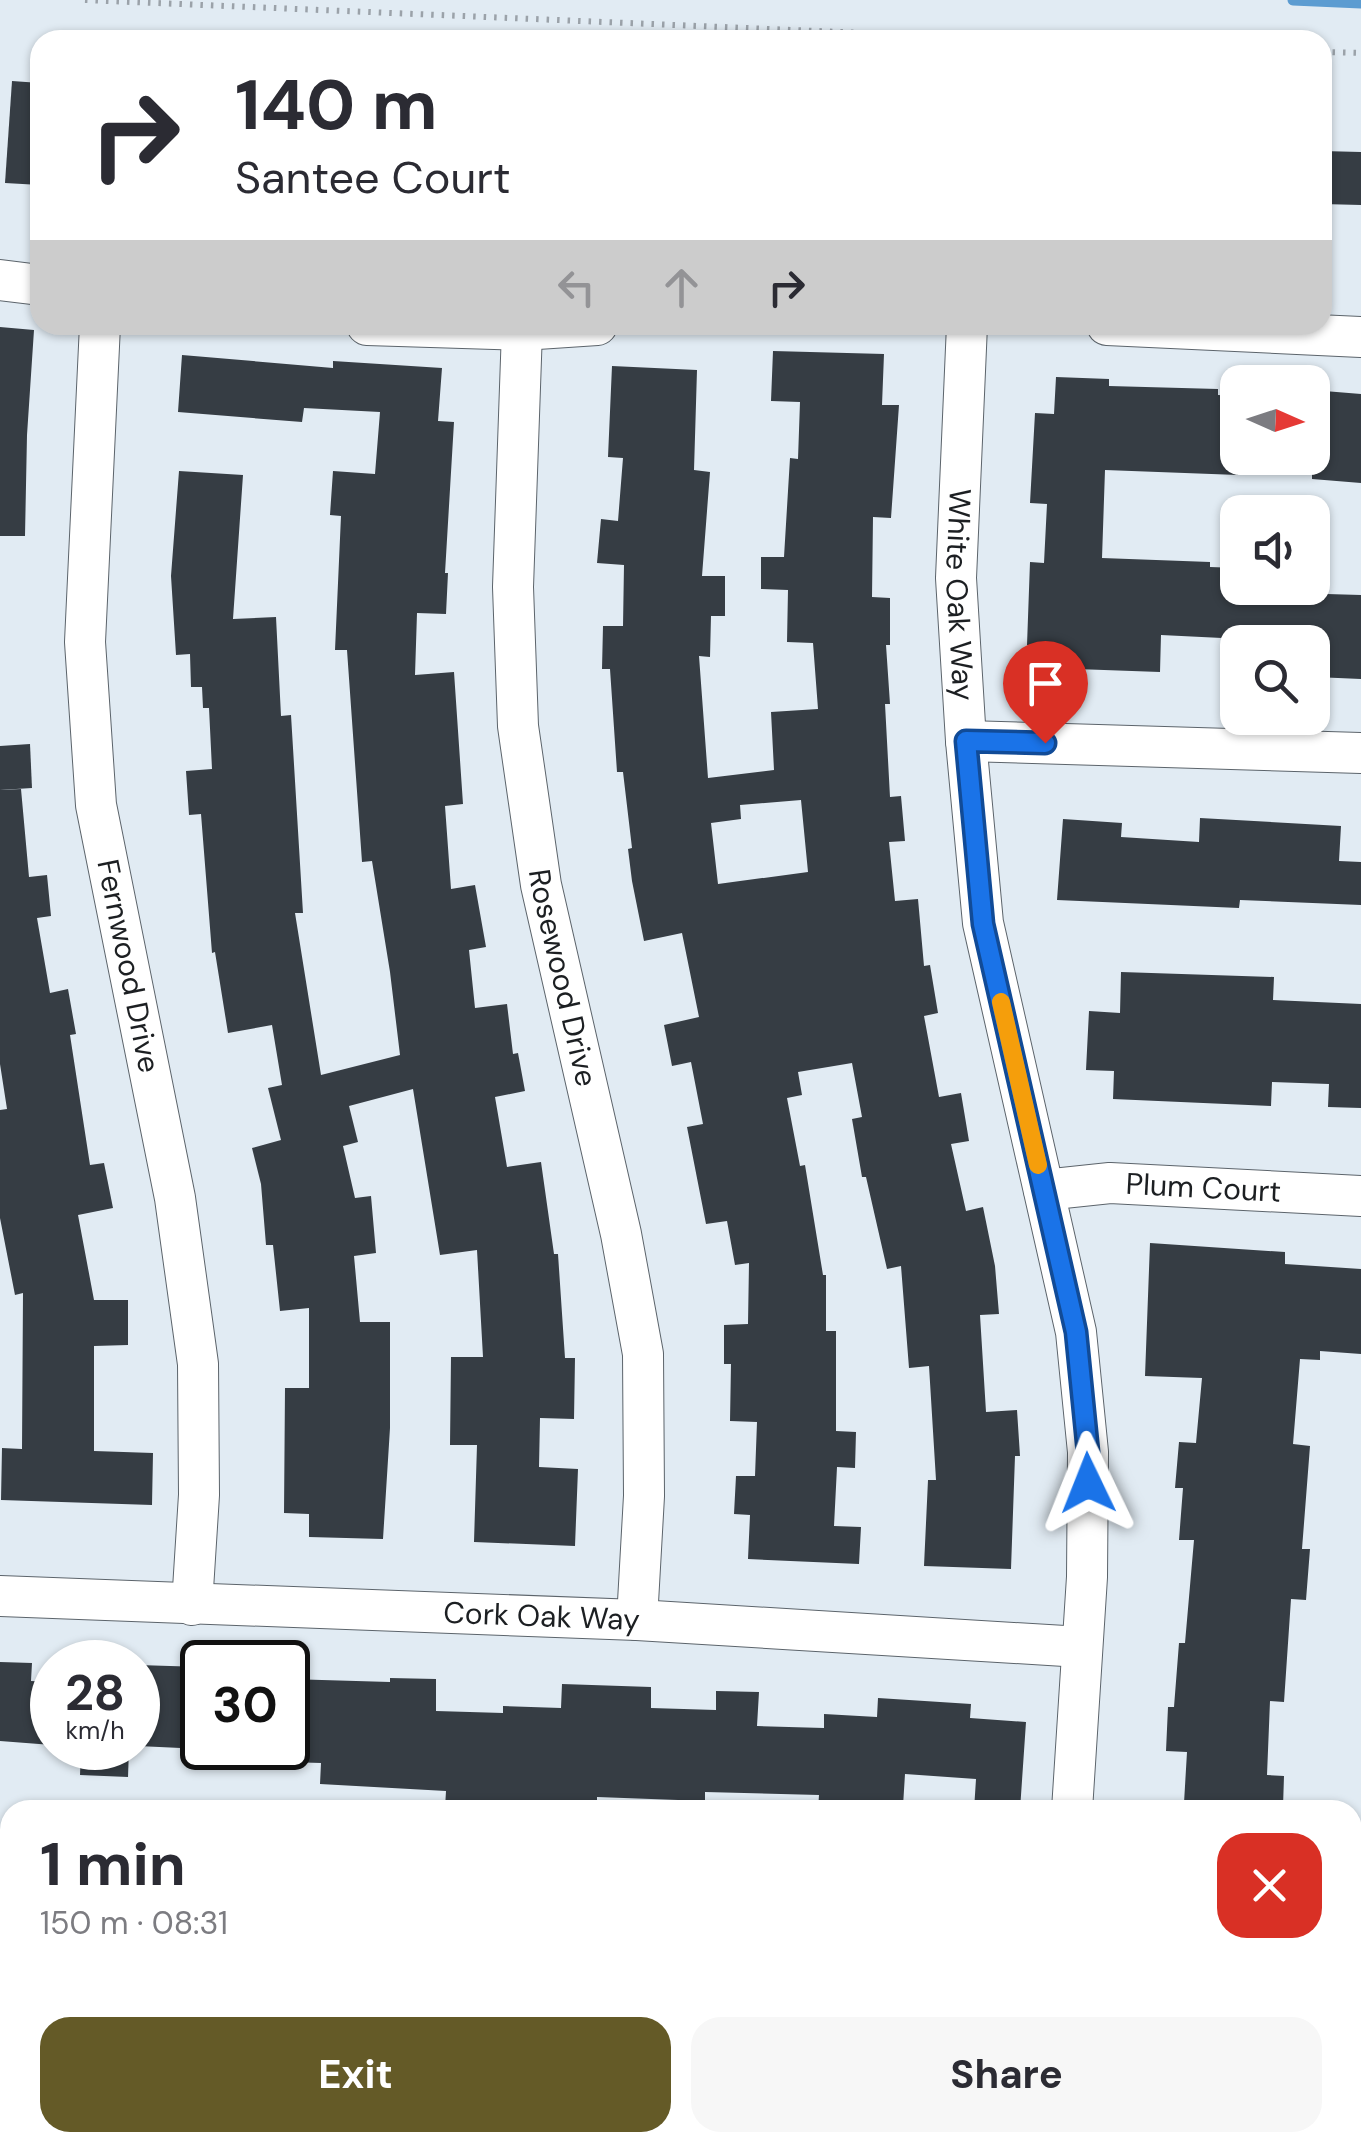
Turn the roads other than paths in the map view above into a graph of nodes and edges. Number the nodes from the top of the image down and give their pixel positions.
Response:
1 (0, 280) edge
2 (30, 284) edge
3 (100, 335) edge
4 (522, 335) edge
5 (967, 335) edge
6 (1302, 335) edge
7 (1361, 338) edge
8 (966, 741) junction
9 (1361, 752) edge
10 (1044, 1190) junction
11 (1361, 1196) edge
12 (0, 1596) edge
13 (192, 1605) junction
14 (636, 1620) junction
15 (1081, 1647) junction
16 (1073, 1800) edge

1 - 2 street
3 - 13 street, Fernwood Drive
4 - 14 street, Rosewood Drive
5 - 8 street, White Oak Way
6 - 7 street
8 - 9 street
8 - 10 street, White Oak Way
10 - 11 street, Plum Court
10 - 15 street, White Oak Way
12 - 13 street, Cork Oak Way
13 - 14 street, Cork Oak Way
14 - 15 street, Cork Oak Way
15 - 16 street, White Oak Way

